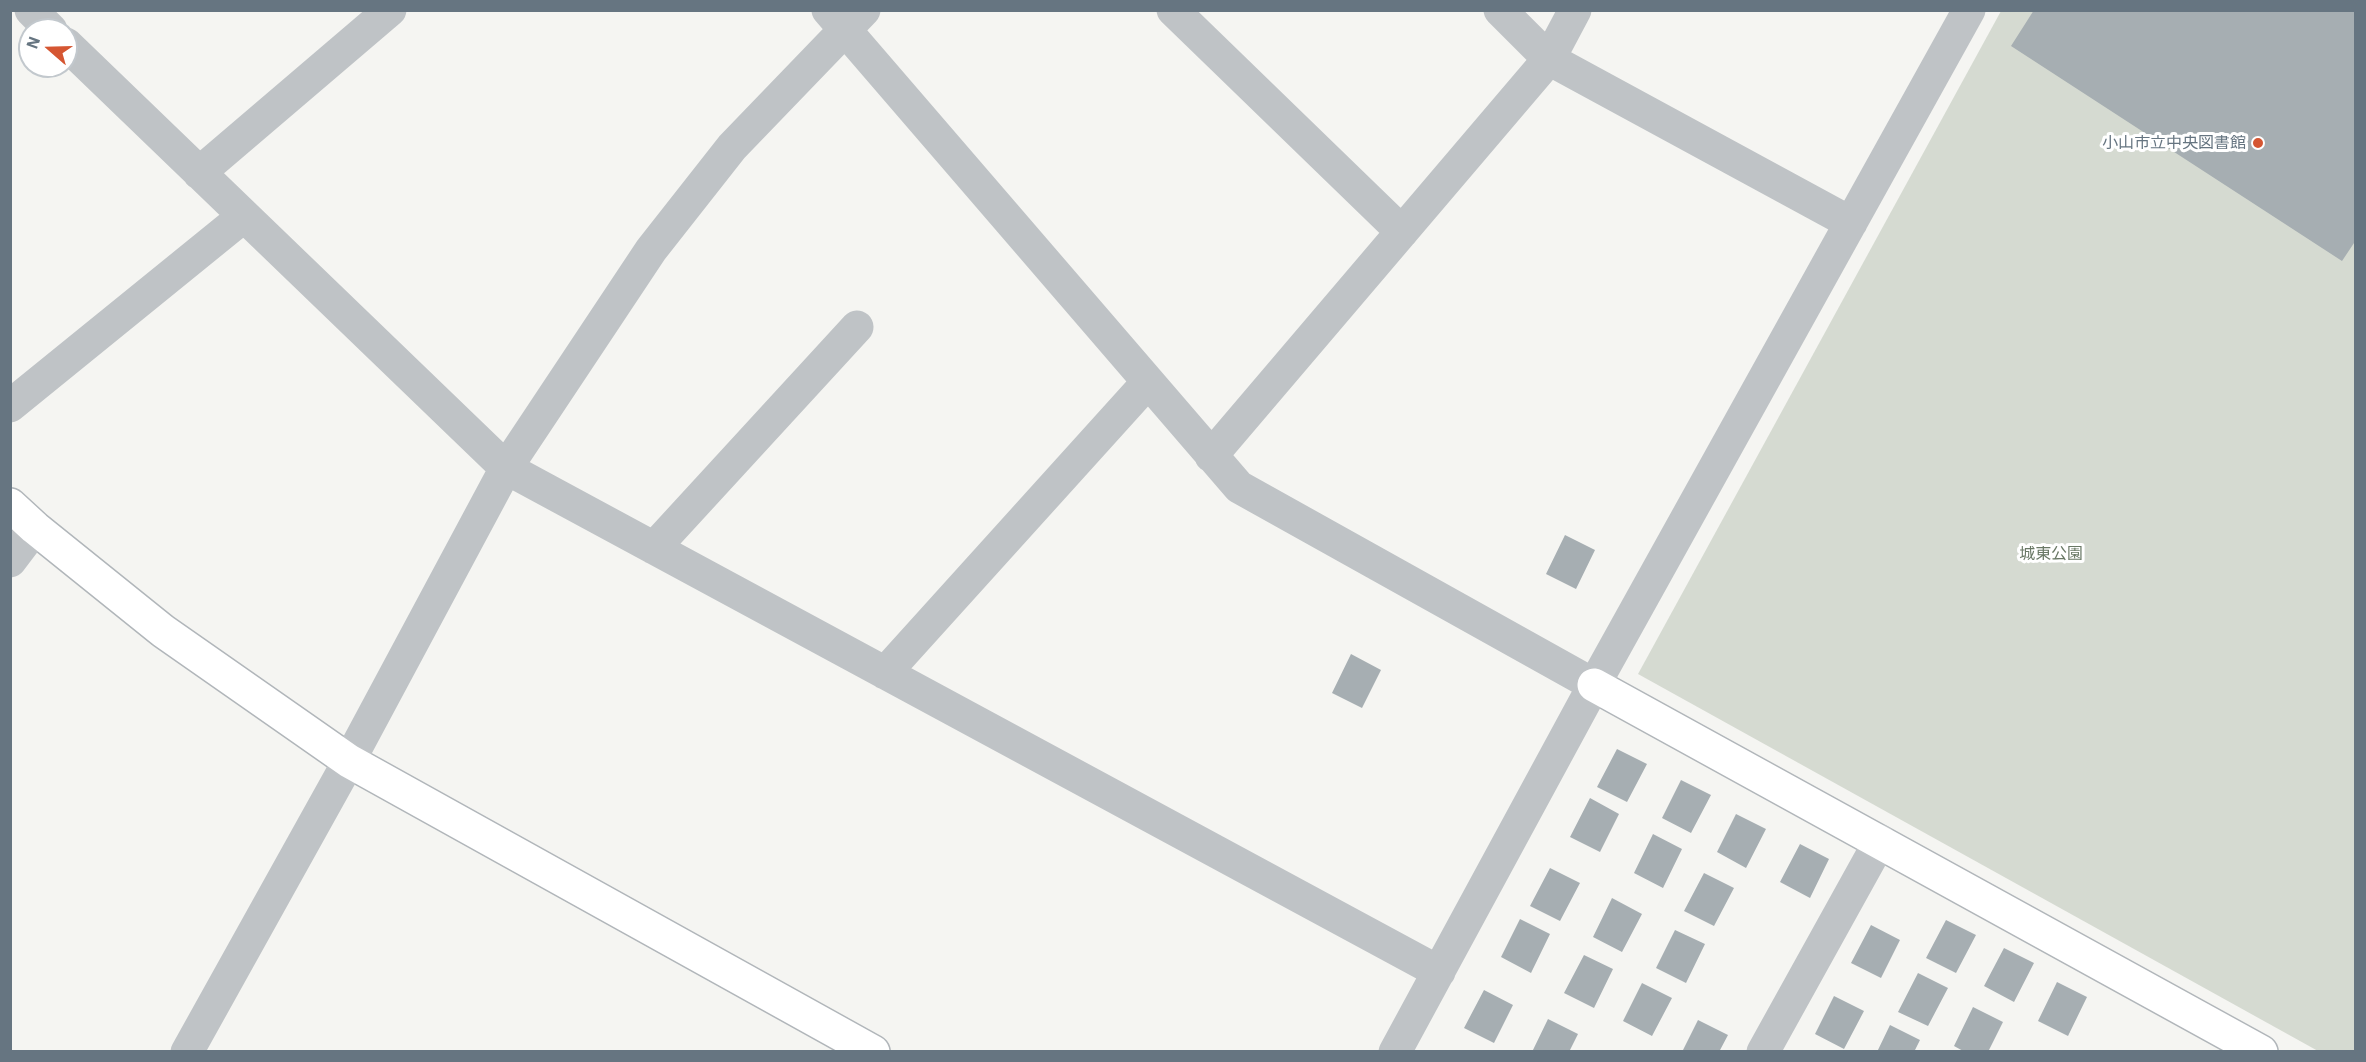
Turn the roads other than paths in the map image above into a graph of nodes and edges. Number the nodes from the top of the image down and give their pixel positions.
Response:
1 (390, 10) edge
2 (1173, 10) edge
3 (1500, 10) edge
4 (1575, 10) edge
5 (1969, 10) edge
6 (846, 17) edge
7 (78, 56) edge
8 (1549, 58) junction
9 (199, 173) junction
10 (244, 216) junction
11 (1851, 223) junction
12 (1402, 232) junction
13 (857, 327) dead end
14 (1148, 382) junction
15 (10, 406) edge
16 (1211, 456) junction
17 (506, 468) junction
18 (10, 505) edge
19 (35, 528) junction
20 (654, 548) junction
21 (10, 561) edge
22 (885, 673) junction
23 (1594, 685) junction
24 (349, 761) junction
25 (1880, 842) junction
26 (1439, 972) junction
27 (2220, 1042) edge
28 (187, 1052) edge
29 (873, 1052) edge
30 (1395, 1052) edge
31 (1763, 1052) edge
32 (2260, 1052) edge

1 - 9 street
2 - 12 street
3 - 8 street
4 - 8 street
5 - 11 street
6 - 14 street
6 - 17 street
7 - 9 street
8 - 11 street
8 - 12 street
9 - 10 street
10 - 15 street
10 - 17 street
11 - 23 street
12 - 16 street
13 - 20 street
14 - 16 street
14 - 22 street
16 - 23 street
17 - 20 street
17 - 24 street
18 - 19 street
19 - 21 street
19 - 24 street
20 - 22 street
22 - 26 street
23 - 25 street
23 - 26 street
24 - 28 street
24 - 29 street
25 - 27 street
25 - 31 street
26 - 30 street
27 - 32 street

